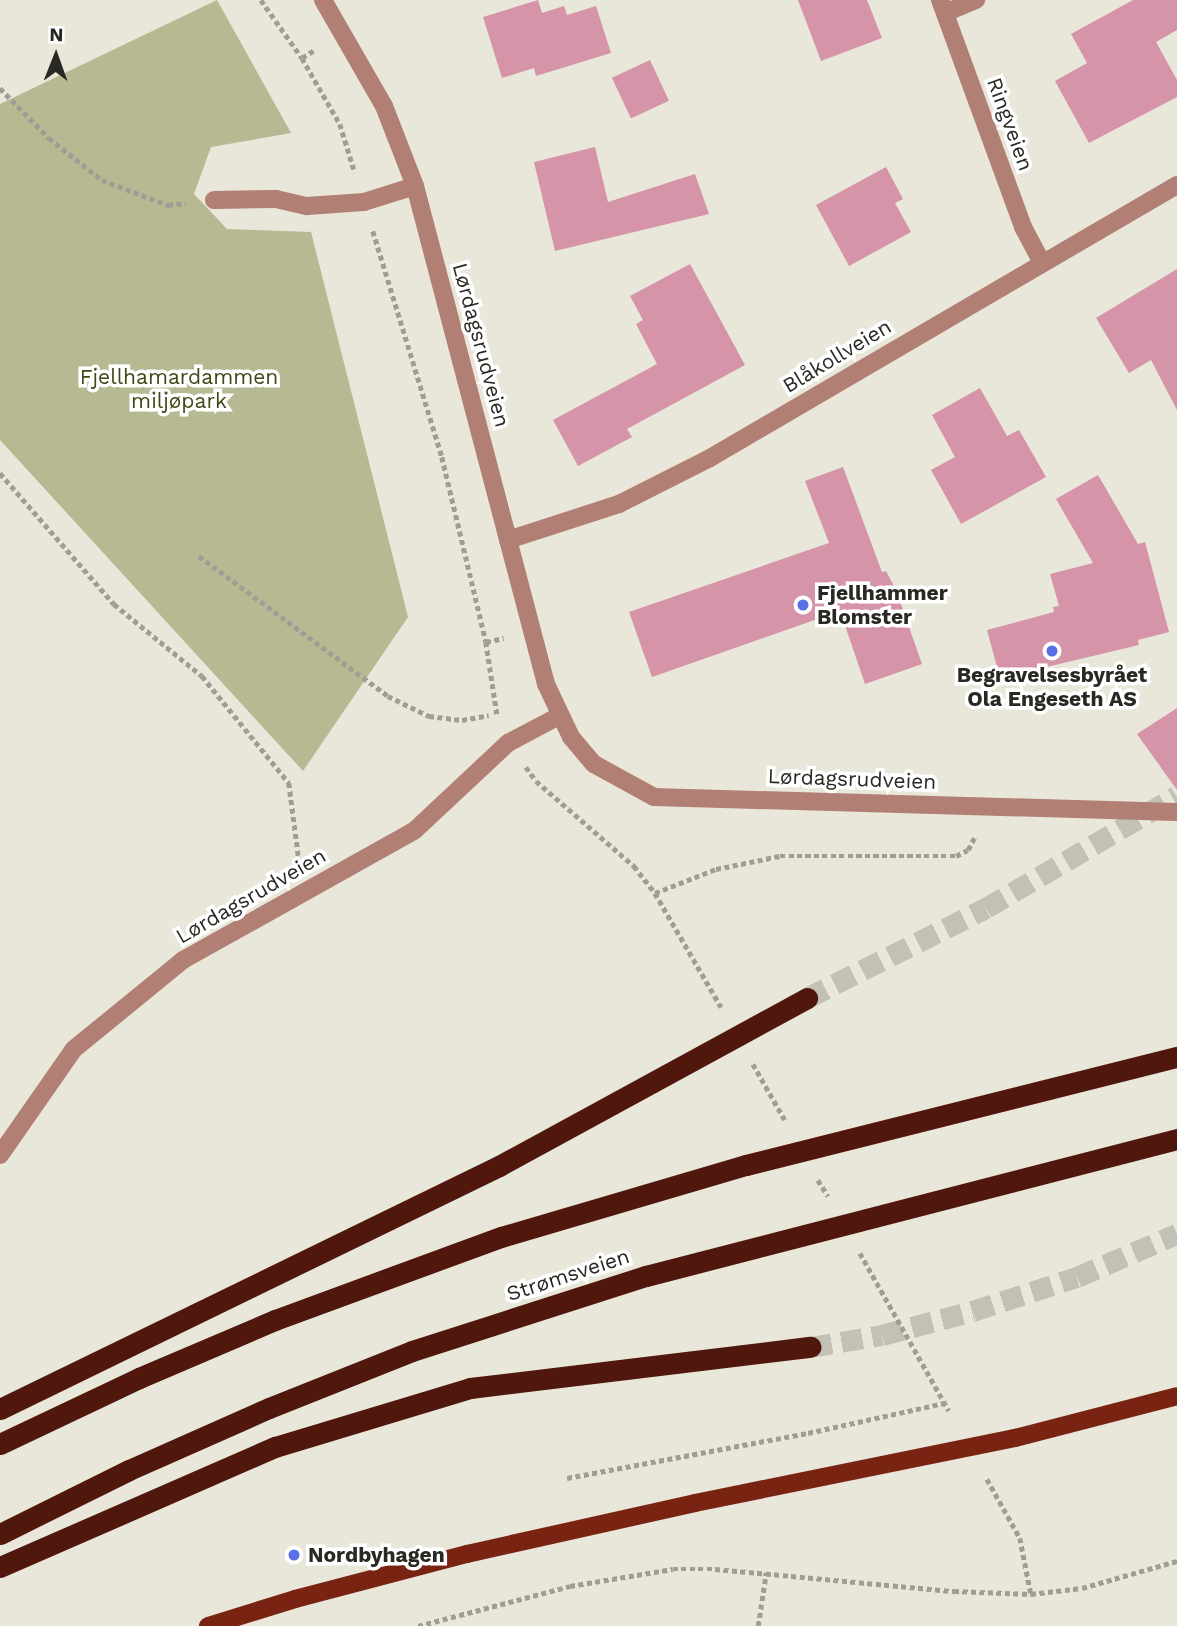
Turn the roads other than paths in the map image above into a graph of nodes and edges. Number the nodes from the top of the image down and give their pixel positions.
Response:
1 (323, 0) edge
2 (976, 0) edge
3 (943, 7) edge
4 (1177, 184) edge
5 (415, 186) junction
6 (214, 200) road end
7 (1042, 262) junction
8 (508, 540) junction
9 (558, 716) junction
10 (1177, 812) edge
11 (807, 998) tunnel mouth
12 (1177, 1057) edge
13 (1177, 1139) edge
14 (0, 1155) edge
15 (811, 1348) tunnel mouth
16 (1177, 1396) edge
17 (0, 1409) edge
18 (0, 1444) edge
19 (0, 1534) edge
20 (0, 1567) edge
21 (208, 1626) edge

1 - 5 street, Lørdagsrudveien
2 - 3 street
3 - 7 street, Ringveien
4 - 7 street, Blåkollveien
5 - 6 street
5 - 8 street, Lørdagsrudveien
7 - 8 street, Blåkollveien
8 - 9 street, Lørdagsrudveien
9 - 10 street, Lørdagsrudveien
9 - 14 street, Lørdagsrudveien
11 - 17 highway
12 - 18 highway
13 - 19 highway, Strømsveien
15 - 20 highway
16 - 21 main road

